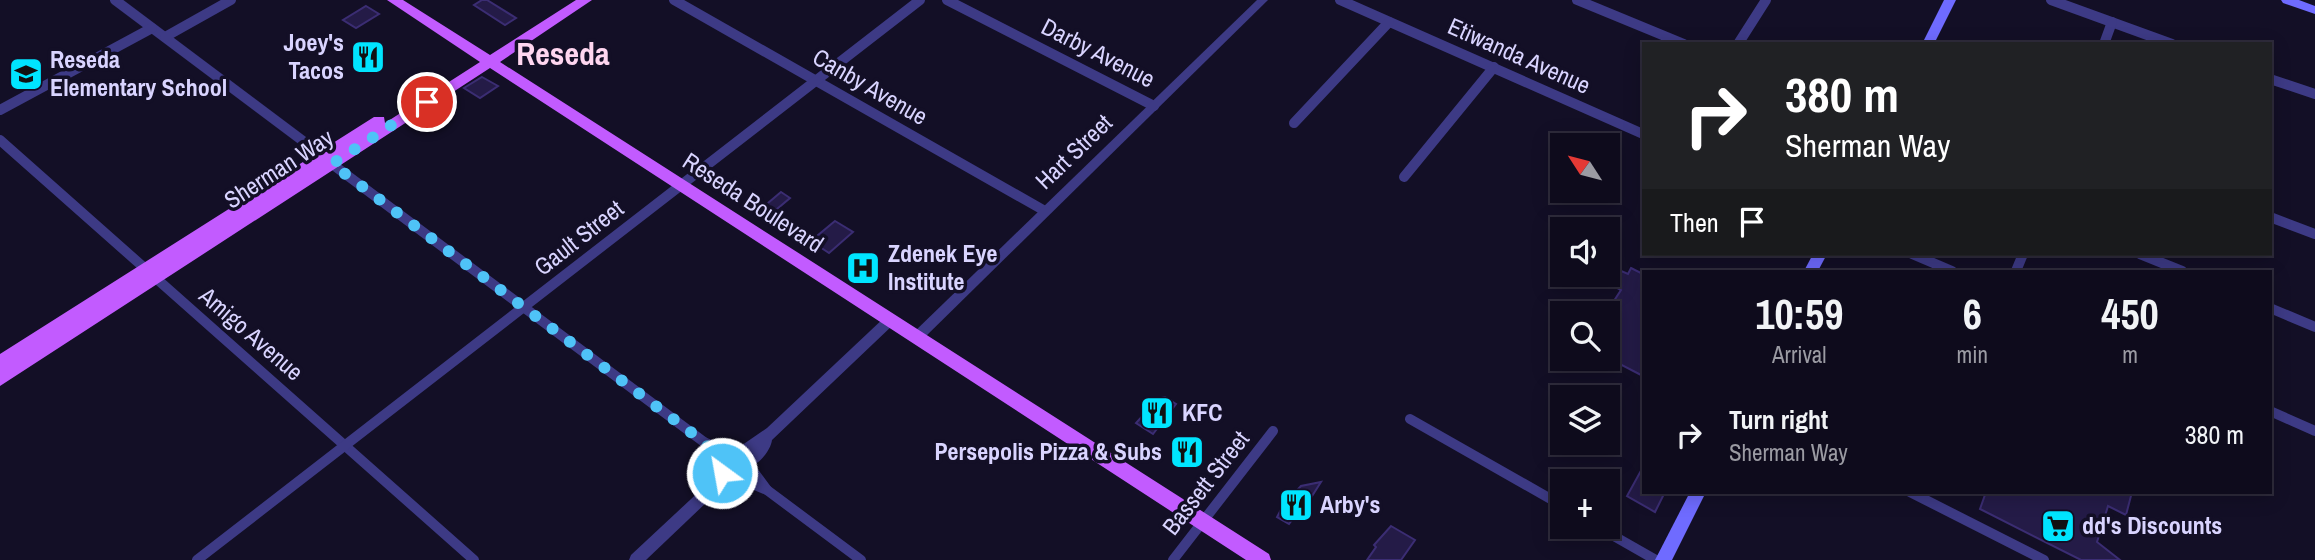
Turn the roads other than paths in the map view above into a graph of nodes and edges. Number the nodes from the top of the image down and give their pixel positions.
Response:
1 (115, 0) edge
2 (231, 0) edge
3 (394, 0) edge
4 (566, 0) edge
5 (585, 0) edge
6 (674, 0) edge
7 (920, 0) edge
8 (947, 0) edge
9 (1263, 0) edge
10 (1340, 0) edge
11 (1577, 0) edge
12 (1766, 0) edge
13 (1950, 0) edge
14 (2051, 0) edge
15 (2287, 0) edge
16 (2315, 10) edge
17 (1389, 22) junction
18 (2112, 22) junction
19 (152, 28) junction
20 (165, 37) junction
21 (1679, 42) edge
22 (1739, 42) edge
23 (1929, 42) edge
24 (2105, 42) edge
25 (2167, 42) edge
26 (485, 59) junction
27 (1494, 67) junction
28 (2272, 80) edge
29 (816, 81) junction
30 (2315, 94) edge
31 (1154, 106) junction
32 (0, 110) edge
33 (1294, 123) dead end
34 (1642, 134) edge
35 (0, 140) edge
36 (328, 160) junction
37 (1404, 177) dead end
38 (681, 186) junction
39 (1045, 211) junction
40 (2272, 218) edge
41 (2315, 234) edge
42 (1917, 256) edge
43 (2145, 256) edge
44 (1950, 270) edge
45 (2180, 270) edge
46 (151, 274) junction
47 (524, 307) junction
48 (2272, 309) edge
49 (890, 320) junction
50 (2315, 327) edge
51 (916, 337) junction
52 (0, 363) edge
53 (0, 379) edge
54 (2272, 412) edge
55 (1410, 419) dead end
56 (1273, 431) dead end
57 (2315, 431) edge
58 (704, 442) junction
59 (346, 446) junction
60 (743, 459) junction
61 (728, 473) junction
62 (768, 490) junction
63 (1697, 494) edge
64 (1914, 494) edge
65 (1550, 499) edge
66 (1202, 522) junction
67 (1619, 539) edge
68 (197, 560) edge
69 (474, 560) edge
70 (636, 560) edge
71 (861, 560) edge
72 (1172, 560) edge
73 (1262, 560) edge
74 (1656, 560) edge
75 (1663, 560) edge
76 (2044, 560) edge

1 - 19 street
2 - 20 street
3 - 26 main road, Reseda Boulevard
4 - 26 main road, Sherman Way
5 - 26 main road, Sherman Way
6 - 29 street, Canby Avenue
7 - 29 street, Gault Street
8 - 31 street, Darby Avenue
9 - 31 street, Hart Street
10 - 17 street, Etiwanda Avenue
11 - 21 street
12 - 22 street
13 - 23 main road
14 - 18 street
15 - 16 main road
17 - 27 street, Etiwanda Avenue
17 - 33 street
18 - 24 street
18 - 25 street
19 - 20 street
19 - 32 street
20 - 36 street
26 - 36 main road, Sherman Way
26 - 38 main road, Reseda Boulevard
27 - 34 street, Etiwanda Avenue
27 - 37 street
28 - 30 street
29 - 38 street, Gault Street
29 - 39 street, Canby Avenue
31 - 39 street, Hart Street
35 - 46 street, Amigo Avenue
36 - 46 main road, Sherman Way
36 - 47 street
38 - 47 street, Gault Street
38 - 49 main road, Reseda Boulevard
39 - 51 street, Hart Street
40 - 41 street
42 - 44 street
43 - 45 street
46 - 52 main road, Sherman Way
46 - 53 main road, Sherman Way
46 - 59 street, Amigo Avenue
47 - 58 street
47 - 59 street, Gault Street
48 - 50 street
49 - 51 main road, Reseda Boulevard
49 - 60 street
51 - 66 main road, Reseda Boulevard
54 - 57 street
55 - 65 street
56 - 66 street, Bassett Street
58 - 60 street
58 - 61 street
59 - 68 street, Gault Street
59 - 69 street, Amigo Avenue
60 - 61 street
60 - 61 street
60 - 62 street
61 - 62 street
61 - 70 street
62 - 71 street
63 - 75 main road
64 - 76 street
66 - 72 street, Bassett Street
66 - 73 main road, Reseda Boulevard
67 - 74 street

